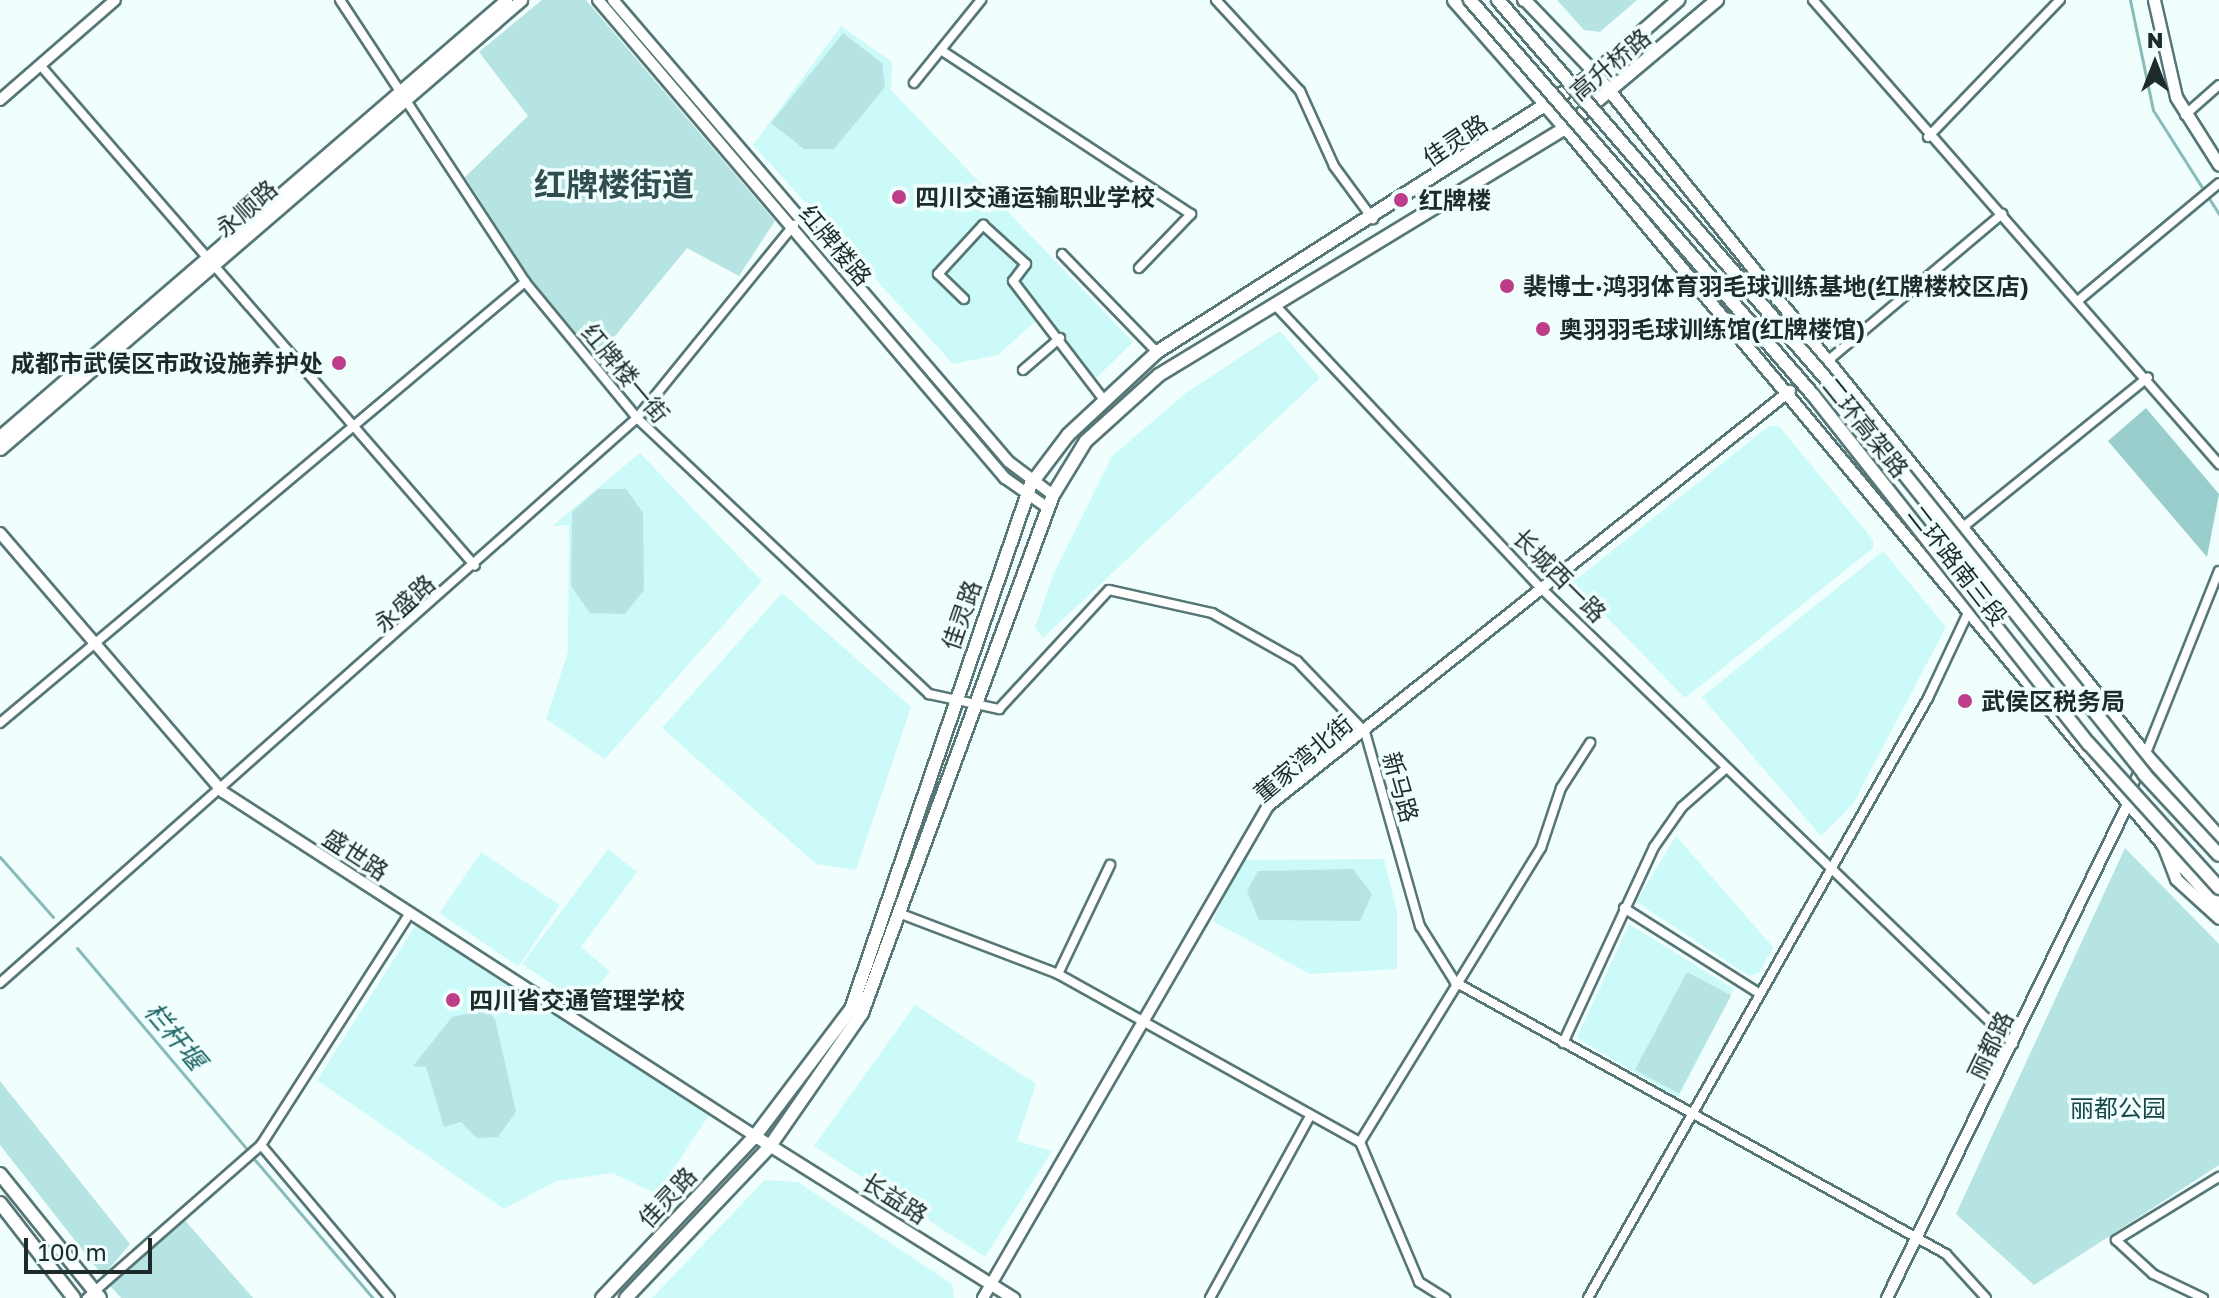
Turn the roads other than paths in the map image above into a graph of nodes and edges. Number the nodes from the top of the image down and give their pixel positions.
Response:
1 (115, 0) edge
2 (340, 0) edge
3 (506, 0) edge
4 (521, 0) edge
5 (598, 0) edge
6 (613, 0) edge
7 (981, 0) edge
8 (1216, 0) edge
9 (1453, 0) edge
10 (1470, 0) edge
11 (1498, 0) edge
12 (1525, 0) edge
13 (1678, 0) edge
14 (1717, 0) edge
15 (1813, 0) edge
16 (2060, 0) edge
17 (2154, 0) edge
18 (941, 50) junction
19 (40, 65) junction
20 (1595, 73) junction
21 (914, 83) dead end
22 (2219, 85) edge
23 (1612, 95) junction
24 (401, 96) junction
25 (0, 100) edge
26 (1546, 106) junction
27 (2185, 115) junction
28 (1565, 128) junction
29 (1928, 137) junction
30 (2219, 165) edge
31 (2219, 183) edge
32 (2002, 214) junction
33 (1374, 220) junction
34 (797, 222) junction
35 (1062, 254) dead end
36 (210, 261) junction
37 (1139, 268) dead end
38 (525, 282) junction
39 (964, 299) dead end
40 (2080, 299) junction
41 (1274, 304) junction
42 (1060, 338) junction
43 (1157, 352) junction
44 (1831, 358) junction
45 (1023, 370) dead end
46 (2148, 377) junction
47 (1790, 391) junction
48 (1104, 400) junction
49 (637, 418) junction
50 (354, 426) junction
51 (0, 436) edge
52 (0, 449) edge
53 (2219, 464) edge
54 (1029, 491) junction
55 (1053, 495) junction
56 (1048, 508) junction
57 (1965, 527) junction
58 (0, 533) edge
59 (1925, 557) junction
60 (475, 566) junction
61 (2219, 571) edge
62 (1542, 589) junction
63 (1968, 613) junction
64 (95, 644) junction
65 (955, 704) junction
66 (972, 706) junction
67 (0, 723) edge
68 (1365, 732) junction
69 (1590, 743) dead end
70 (2143, 751) junction
71 (1724, 770) junction
72 (223, 792) junction
73 (2126, 808) junction
74 (2219, 836) edge
75 (2163, 845) junction
76 (2219, 855) edge
77 (1828, 864) junction
78 (1110, 865) dead end
79 (2219, 888) edge
80 (2219, 906) edge
81 (1624, 908) junction
82 (410, 913) junction
83 (901, 914) junction
84 (2219, 918) edge
85 (1058, 974) junction
86 (1455, 982) junction
87 (0, 983) edge
88 (1757, 992) junction
89 (1142, 1022) junction
90 (1563, 1043) junction
91 (2013, 1044) junction
92 (1689, 1115) junction
93 (1309, 1118) junction
94 (755, 1136) junction
95 (1360, 1142) junction
96 (261, 1145) junction
97 (770, 1146) junction
98 (0, 1174) edge
99 (2219, 1177) edge
100 (0, 1203) edge
101 (1916, 1238) junction
102 (990, 1283) junction
103 (94, 1296) edge
104 (74, 1298) edge
105 (390, 1298) edge
106 (602, 1298) edge
107 (626, 1298) edge
108 (983, 1298) edge
109 (1013, 1298) edge
110 (1210, 1298) edge
111 (1445, 1298) edge
112 (1588, 1298) edge
113 (1887, 1298) edge
114 (1986, 1298) edge
115 (2203, 1298) edge

1 - 19 street
2 - 24 street, 红牌楼一街
3 - 24 main road
4 - 24 main road, 永顺路
5 - 34 street, 红牌楼路
6 - 34 street, 红牌楼路
7 - 18 street
8 - 33 street
9 - 26 main road
10 - 79 main road, 二环高架路, bridge
11 - 76 main road, 二环高架路, bridge
12 - 20 main road, 二环路南三段
13 - 20 main road, 高升桥路
14 - 23 main road, 高升桥路
15 - 29 street
16 - 29 street
17 - 27 main road
18 - 21 street
18 - 37 street
19 - 25 street
19 - 36 street
20 - 23 main road, 二环路南三段
20 - 26 main road, 高升桥路
22 - 27 street
23 - 28 main road, 高升桥路
23 - 44 main road, 二环路南三段
24 - 36 main road, 永顺路
24 - 38 street, 红牌楼一街
26 - 28 main road
26 - 33 main road, 佳灵路
27 - 30 main road
28 - 41 main road, 佳灵路
28 - 47 main road, 二环路南三段
29 - 32 street
31 - 40 street
32 - 40 street
32 - 44 street
33 - 43 main road, 佳灵路
34 - 49 street, 永盛路
34 - 54 street, 红牌楼路
35 - 43 street
36 - 50 street
36 - 51 main road
36 - 52 main road, 永顺路
38 - 49 street, 红牌楼一街
38 - 50 street
39 - 42 street
40 - 46 street
41 - 55 main road, 佳灵路
41 - 62 street, 长城西一路
42 - 45 street
42 - 48 street
43 - 48 main road, 佳灵路
44 - 57 main road, 二环路南三段
46 - 53 street
46 - 57 street
47 - 59 main road, 二环路南三段
47 - 62 street, 董家湾北街
48 - 54 main road, 佳灵路
49 - 60 street, 永盛路
49 - 65 street, 红牌楼一街
50 - 60 street
50 - 64 street
54 - 55 street, 红牌楼路
54 - 56 street, 红牌楼路
54 - 65 main road, 佳灵路
55 - 56 main road, 佳灵路
56 - 66 main road, 佳灵路
57 - 59 street
57 - 70 main road, 二环路南三段
58 - 64 street, 盛世路
59 - 63 main road, 二环路南三段
60 - 72 street, 永盛路
61 - 70 street
62 - 68 street, 董家湾北街
62 - 71 street, 长城西一路
63 - 73 main road, 二环路南三段
63 - 77 street
64 - 67 street
64 - 72 street, 盛世路
65 - 66 street, 新马路
65 - 94 main road, 佳灵路
66 - 68 street, 新马路
66 - 83 main road, 佳灵路
68 - 86 street, 新马路
68 - 89 street, 董家湾北街
69 - 86 street
70 - 73 street
70 - 74 main road, 二环路南三段
71 - 77 street, 长城西一路
71 - 81 street
72 - 82 street, 盛世路
72 - 87 street, 永盛路
73 - 75 main road, 二环路南三段
73 - 91 street, 丽都路
75 - 80 main road
75 - 84 main road, 二环路南三段
77 - 88 street
77 - 91 street, 长城西一路
78 - 85 street
81 - 88 street
81 - 90 street
82 - 94 street, 盛世路
82 - 96 street
83 - 85 street
83 - 97 main road, 佳灵路
85 - 89 street
86 - 90 street, 新马路
86 - 95 street
88 - 92 street
89 - 93 street
89 - 102 street, 董家湾北街
90 - 92 street, 新马路
91 - 101 street, 丽都路
92 - 101 street, 新马路
92 - 112 street
93 - 95 street
93 - 110 street
94 - 97 main road, 长益路
94 - 106 main road, 佳灵路
95 - 111 street
96 - 103 street
96 - 105 street
97 - 102 main road, 长益路
97 - 107 main road, 佳灵路
98 - 103 main road
99 - 115 street
100 - 104 main road
101 - 113 street, 丽都路
101 - 114 street, 新马路
102 - 108 street, 董家湾北街
102 - 109 main road, 长益路

